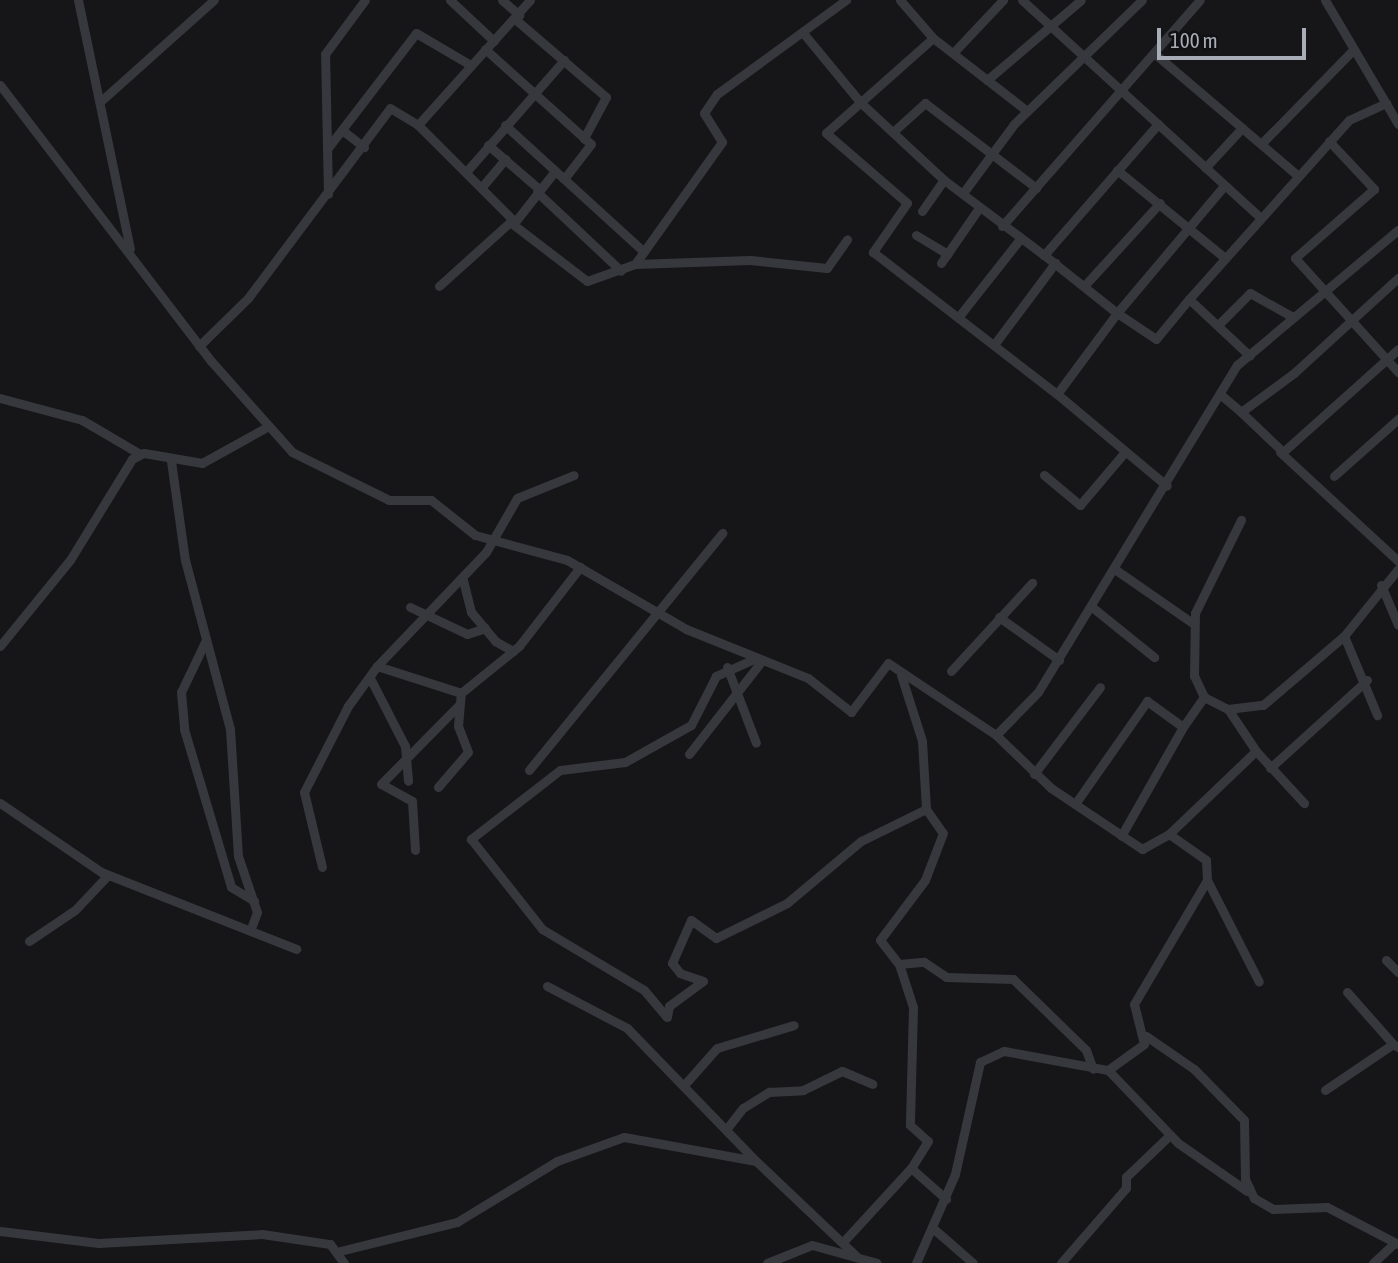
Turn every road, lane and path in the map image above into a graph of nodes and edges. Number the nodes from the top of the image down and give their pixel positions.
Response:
1 (78, 0) edge
2 (214, 0) edge
3 (365, 0) edge
4 (450, 0) edge
5 (502, 0) edge
6 (530, 0) edge
7 (846, 0) edge
8 (900, 0) edge
9 (1003, 0) edge
10 (1022, 0) edge
11 (1081, 0) edge
12 (1142, 0) edge
13 (1200, 0) edge
14 (1325, 0) edge
15 (833, 4) edge
16 (517, 17) junction
17 (1052, 28) junction
18 (804, 34) junction
19 (933, 38) junction
20 (494, 41) junction
21 (485, 50) junction
22 (1353, 50) junction
23 (953, 53) junction
24 (1154, 53) junction
25 (1081, 58) junction
26 (564, 60) junction
27 (468, 64) junction
28 (987, 80) junction
29 (0, 85) edge
30 (531, 93) junction
31 (1121, 94) junction
32 (102, 100) junction
33 (860, 102) junction
34 (1386, 103) junction
35 (1027, 111) junction
36 (1158, 124) junction
37 (1398, 124) edge
38 (418, 125) junction
39 (505, 125) junction
40 (1242, 128) junction
41 (342, 130) junction
42 (894, 131) junction
43 (584, 138) junction
44 (1329, 141) junction
45 (1261, 144) junction
46 (488, 145) junction
47 (364, 147) junction
48 (327, 149) junction
49 (992, 153) junction
50 (505, 159) junction
51 (1205, 168) junction
52 (1117, 170) junction
53 (555, 171) junction
54 (466, 172) junction
55 (1297, 175) junction
56 (564, 179) junction
57 (944, 180) junction
58 (1224, 186) junction
59 (481, 188) junction
60 (1036, 188) junction
61 (538, 190) junction
62 (963, 193) junction
63 (328, 194) junction
64 (1160, 204) junction
65 (979, 208) junction
66 (922, 211) dead end
67 (1261, 218) junction
68 (515, 222) junction
69 (1002, 226) junction
70 (1190, 227) junction
71 (1398, 230) edge
72 (915, 235) dead end
73 (847, 239) dead end
74 (1020, 239) junction
75 (130, 251) junction
76 (644, 252) junction
77 (948, 254) junction
78 (1044, 255) junction
79 (1224, 258) junction
80 (942, 263) dead end
81 (1055, 263) junction
82 (635, 264) junction
83 (621, 271) junction
84 (1398, 278) edge
85 (1085, 285) junction
86 (439, 286) dead end
87 (1325, 289) junction
88 (1189, 299) junction
89 (1117, 313) junction
90 (960, 315) junction
91 (1291, 316) junction
92 (1350, 320) junction
93 (1220, 324) junction
94 (996, 342) junction
95 (199, 346) junction
96 (1398, 349) edge
97 (1250, 356) junction
98 (1386, 359) junction
99 (1398, 372) edge
100 (1057, 394) junction
101 (1221, 395) junction
102 (0, 398) edge
103 (1241, 412) junction
104 (1398, 419) edge
105 (267, 427) junction
106 (1280, 452) junction
107 (1124, 453) junction
108 (140, 454) junction
109 (171, 461) junction
110 (574, 475) dead end
111 (1044, 475) dead end
112 (1334, 476) dead end
113 (1167, 486) junction
114 (1241, 520) dead end
115 (722, 533) dead end
116 (492, 539) junction
117 (1398, 561) edge
118 (580, 567) junction
119 (1398, 569) edge
120 (1116, 570) junction
121 (462, 577) junction
122 (1032, 583) dead end
123 (1381, 585) junction
124 (410, 607) dead end
125 (1092, 607) junction
126 (661, 615) junction
127 (426, 616) junction
128 (999, 617) junction
129 (1194, 624) junction
130 (1398, 625) edge
131 (485, 628) junction
132 (1344, 636) junction
133 (205, 642) junction
134 (0, 646) edge
135 (513, 651) junction
136 (1154, 657) dead end
137 (757, 660) junction
138 (1059, 660) junction
139 (377, 666) junction
140 (727, 667) junction
141 (896, 667) junction
142 (951, 671) dead end
143 (370, 678) junction
144 (1367, 680) junction
145 (1100, 687) dead end
146 (461, 693) junction
147 (736, 695) junction
148 (1205, 697) junction
149 (458, 706) junction
150 (1228, 709) junction
151 (1377, 715) dead end
152 (1183, 727) junction
153 (996, 735) junction
154 (756, 744) dead end
155 (1256, 751) junction
156 (689, 754) dead end
157 (407, 760) junction
158 (1270, 768) junction
159 (529, 770) dead end
160 (1034, 774) junction
161 (408, 781) dead end
162 (438, 787) dead end
163 (0, 803) edge
164 (1304, 803) dead end
165 (1075, 804) junction
166 (926, 809) junction
167 (1169, 834) junction
168 (1121, 836) junction
169 (415, 850) dead end
170 (322, 867) dead end
171 (108, 875) junction
172 (1207, 880) junction
173 (254, 901) junction
174 (250, 931) junction
175 (29, 941) dead end
176 (296, 949) dead end
177 (1386, 960) dead end
178 (899, 964) junction
179 (1398, 972) edge
180 (1259, 982) dead end
181 (547, 986) dead end
182 (1347, 992) dead end
183 (794, 1025) dead end
184 (1146, 1035) junction
185 (1396, 1046) edge
186 (1093, 1069) junction
187 (1108, 1070) junction
188 (685, 1084) junction
189 (872, 1084) dead end
190 (1325, 1090) dead end
191 (728, 1128) junction
192 (1170, 1135) junction
193 (756, 1161) junction
194 (911, 1168) junction
195 (1247, 1191) junction
196 (946, 1199) junction
197 (936, 1230) junction
198 (0, 1231) edge
199 (843, 1242) junction
200 (1395, 1245) edge
201 (340, 1251) junction
202 (856, 1256) junction
203 (1376, 1262) edge
204 (343, 1263) edge
205 (767, 1263) edge
206 (877, 1263) edge
207 (916, 1263) edge
208 (972, 1263) edge
209 (1061, 1263) edge

1 - 32 street
2 - 32 street
3 - 48 street
4 - 20 street
5 - 16 street
6 - 16 street
7 - 15 street
8 - 19 street
9 - 23 street
10 - 17 street
11 - 17 street
12 - 25 street
13 - 24 street
14 - 22 street
15 - 18 street
16 - 20 street
16 - 26 street
17 - 25 street
17 - 28 street
18 - 33 street
18 - 76 street
19 - 23 street
19 - 33 street
20 - 21 street
21 - 27 street
21 - 30 street
22 - 34 street
22 - 45 street
23 - 28 street
24 - 31 street
24 - 40 street
25 - 31 street
25 - 35 street
26 - 30 street
26 - 43 street
27 - 38 street
27 - 41 street
28 - 35 street
29 - 75 street
30 - 39 street
30 - 43 street
31 - 36 street
31 - 60 street
32 - 75 street
33 - 42 street
33 - 90 street
34 - 37 street
34 - 44 street
35 - 49 street
36 - 51 street
36 - 52 street
38 - 47 street
38 - 54 street
39 - 46 street
39 - 53 street
40 - 45 street
40 - 51 street
41 - 47 street
41 - 48 street
42 - 49 street
42 - 57 street
43 - 56 street
44 - 55 street
44 - 87 street
45 - 55 street
46 - 50 street
46 - 54 street
47 - 63 street
48 - 63 street
49 - 60 street
49 - 62 street
50 - 59 street
50 - 61 street
51 - 58 street
52 - 64 street
52 - 78 street
53 - 56 street
53 - 61 street
54 - 59 street
55 - 67 street
56 - 76 street
57 - 62 street
57 - 66 street
58 - 67 street
58 - 70 street
59 - 68 street
60 - 69 street
61 - 68 street
61 - 83 street
62 - 65 street
63 - 95 street
64 - 70 street
64 - 85 street
65 - 69 street
65 - 77 street
67 - 79 street
68 - 83 street
68 - 86 street
69 - 74 street
70 - 79 street
70 - 89 street
71 - 87 street
72 - 77 street
73 - 82 street
74 - 78 street
74 - 90 street
75 - 95 street
76 - 82 street
77 - 80 street
78 - 81 street
79 - 88 street
81 - 85 street
81 - 94 street
82 - 83 street
84 - 92 street
85 - 89 street
87 - 91 street
87 - 92 street
88 - 89 street
88 - 93 street
89 - 100 street
90 - 94 street
91 - 93 street
91 - 97 street
92 - 98 street
92 - 103 street
93 - 97 street
94 - 100 street
95 - 105 street
96 - 98 street
97 - 101 street
98 - 99 street
98 - 106 street
100 - 107 street
101 - 103 street
101 - 113 street
102 - 108 street
103 - 106 street
104 - 112 street
105 - 109 street
105 - 116 street
106 - 117 street
107 - 111 street
107 - 113 street
108 - 109 street
108 - 134 street
109 - 133 street
110 - 116 street
113 - 120 street
114 - 129 street
115 - 126 street
116 - 118 street
116 - 121 street
118 - 126 street
118 - 135 street
119 - 123 street
120 - 125 street
120 - 129 street
121 - 127 street
121 - 131 street
122 - 128 street
123 - 130 street
123 - 132 street
124 - 127 street
125 - 136 street
125 - 138 street
126 - 137 street
126 - 159 street
127 - 131 street
127 - 139 street
128 - 138 street
128 - 142 street
129 - 148 street
131 - 135 street
132 - 144 street
132 - 150 street
133 - 173 street
133 - 173 street
135 - 146 street
137 - 140 street
137 - 141 street
137 - 147 street
138 - 153 street
139 - 143 street
139 - 146 street
140 - 147 street
140 - 166 street
141 - 153 street
141 - 166 street
143 - 157 street
143 - 170 street
144 - 151 street
144 - 158 street
145 - 160 street
146 - 149 street
147 - 154 street
147 - 156 street
148 - 150 street
148 - 152 street
149 - 157 street
149 - 162 street
150 - 155 street
152 - 165 street
152 - 168 street
153 - 160 street
155 - 158 street
155 - 167 street
157 - 161 street
157 - 169 street
158 - 164 street
160 - 165 street
163 - 171 street
165 - 168 street
166 - 178 street
167 - 168 street
167 - 172 street
171 - 174 street
171 - 175 street
172 - 180 street
172 - 184 street
173 - 174 street
174 - 176 street
177 - 179 street
178 - 186 street
178 - 194 street
181 - 188 street
182 - 185 street
183 - 188 street
184 - 187 street
184 - 195 street
185 - 190 street
186 - 187 street
186 - 196 street
187 - 192 street
188 - 191 street
189 - 191 street
191 - 193 street
192 - 195 street
192 - 209 street
193 - 199 street
193 - 201 street
194 - 196 street
194 - 199 street
195 - 200 street
196 - 197 street
197 - 207 street
197 - 208 street
198 - 201 street
199 - 202 street
200 - 203 street
201 - 204 street
202 - 205 street
202 - 206 street

